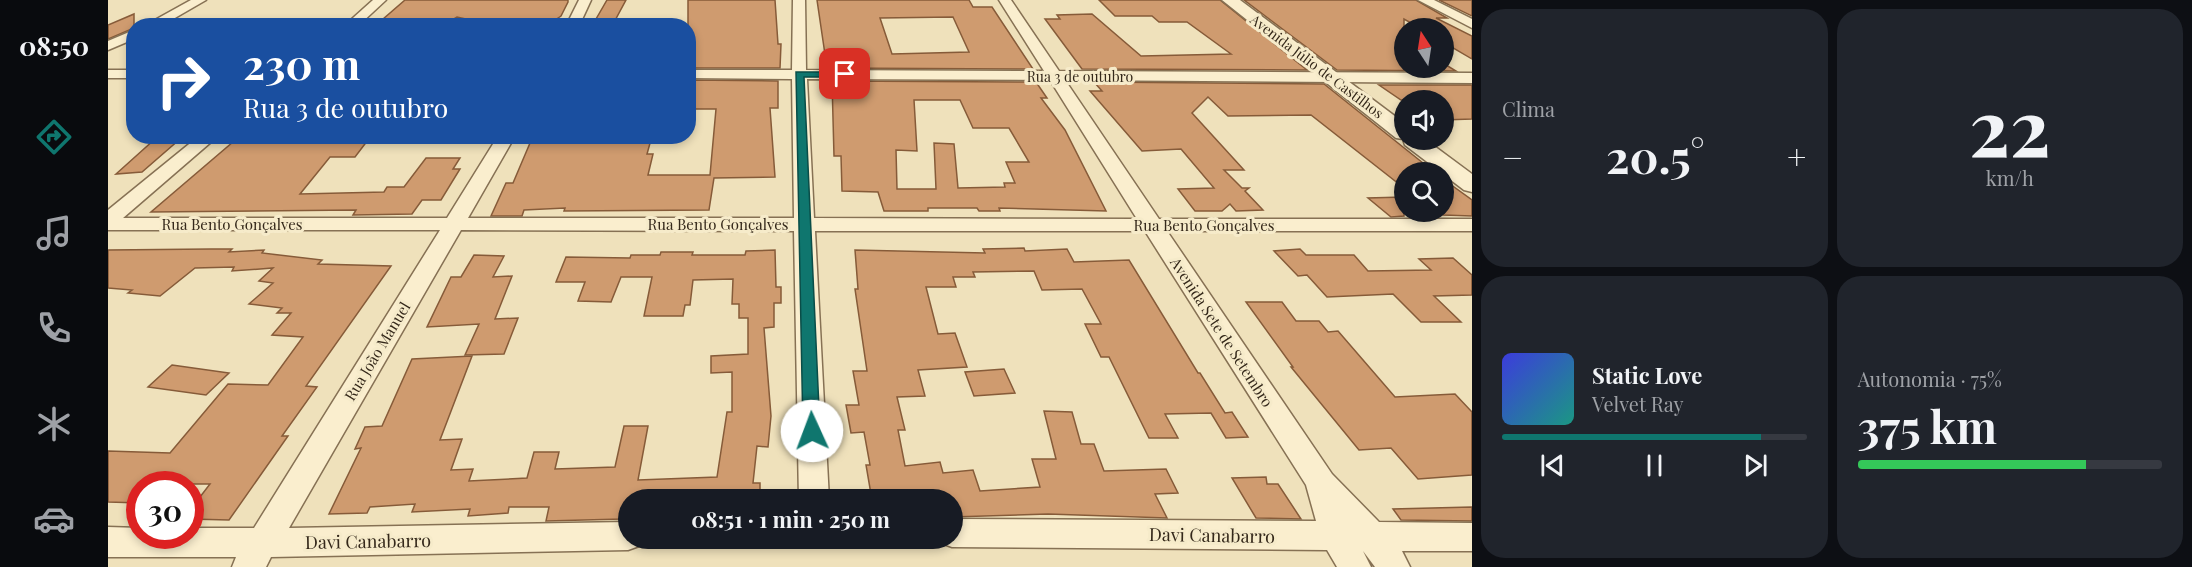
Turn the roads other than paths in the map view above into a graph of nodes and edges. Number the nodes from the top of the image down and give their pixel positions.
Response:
1 (200, 0) edge
2 (380, 0) edge
3 (585, 0) edge
4 (799, 0) edge
5 (1005, 0) edge
6 (1230, 0) edge
7 (1246, 0) edge
8 (1424, 0) edge
9 (165, 18) edge
10 (359, 18) edge
11 (576, 18) edge
12 (1472, 24) edge
13 (1277, 29) junction
14 (126, 38) edge
15 (108, 46) edge
16 (108, 74) edge
17 (126, 74) edge
18 (696, 74) edge
19 (799, 74) junction
20 (1053, 76) junction
21 (1342, 78) junction
22 (1472, 78) edge
23 (1394, 118) edge
24 (201, 144) edge
25 (502, 144) edge
26 (1429, 150) edge
27 (1442, 150) edge
28 (1469, 176) edge
29 (108, 222) edge
30 (806, 224) junction
31 (453, 225) junction
32 (1472, 225) edge
33 (1153, 226) junction
34 (1321, 483) junction
35 (814, 489) edge
36 (963, 533) edge
37 (618, 537) edge
38 (1336, 537) junction
39 (1373, 537) junction
40 (1472, 537) edge
41 (108, 542) edge
42 (255, 555) edge
43 (1355, 567) edge
44 (1394, 567) edge

1 - 9 street
2 - 10 street
3 - 11 street
4 - 19 street
5 - 20 street, Avenida Sete de Setembro
6 - 13 street, Avenida Júlio de Castilhos
7 - 13 street, Avenida Júlio de Castilhos
8 - 12 street
13 - 21 street, Avenida Júlio de Castilhos
14 - 15 street
16 - 17 street
18 - 19 street, Rua 3 de outubro
19 - 20 street, Rua 3 de outubro
19 - 30 street
20 - 21 street, Rua 3 de outubro
20 - 33 street, Avenida Sete de Setembro
21 - 22 street, Rua 3 de outubro
21 - 23 street, Avenida Júlio de Castilhos
24 - 29 street
25 - 31 street, Rua João Manuel
26 - 28 street
27 - 28 street
29 - 31 street, Rua Bento Gonçalves
30 - 31 street, Rua Bento Gonçalves
30 - 33 street, Rua Bento Gonçalves
30 - 35 street
31 - 42 street, Rua João Manuel
32 - 33 street, Rua Bento Gonçalves
33 - 34 street, Avenida Sete de Setembro
34 - 38 street, Avenida Sete de Setembro
34 - 39 street, Avenida Sete de Setembro
36 - 38 street, Davi Canabarro
37 - 42 street, Davi Canabarro
38 - 39 street, Davi Canabarro
38 - 43 street, Avenida Sete de Setembro
39 - 40 street, Davi Canabarro
39 - 44 street, Avenida Sete de Setembro
41 - 42 street, Davi Canabarro

